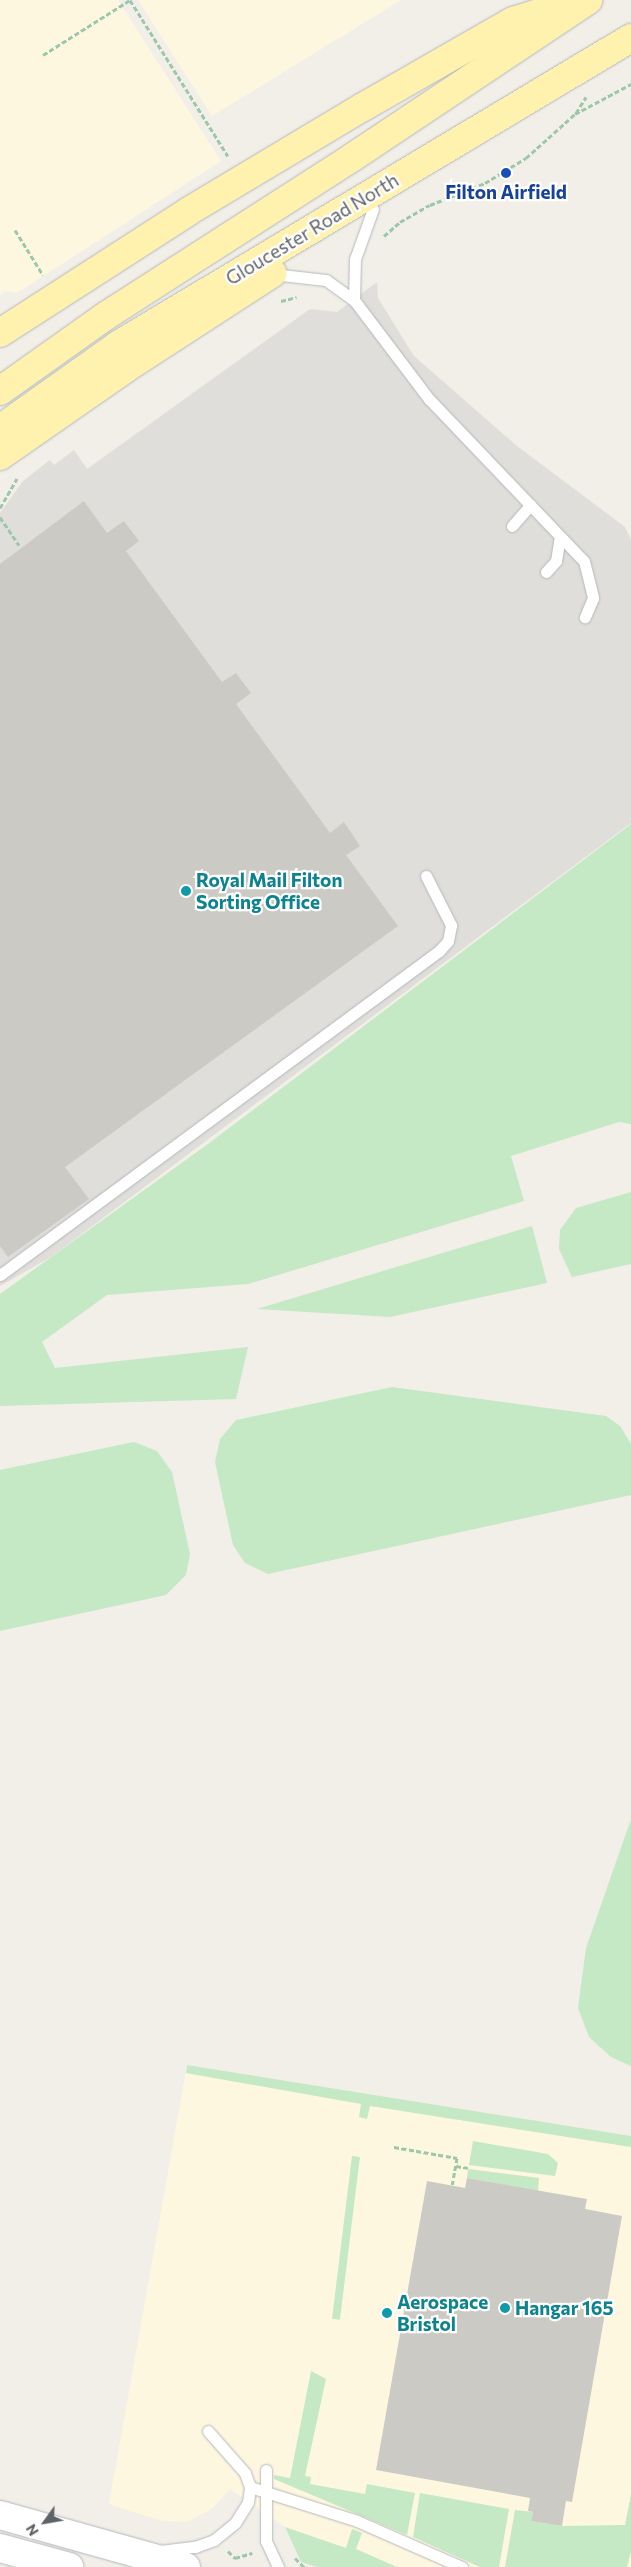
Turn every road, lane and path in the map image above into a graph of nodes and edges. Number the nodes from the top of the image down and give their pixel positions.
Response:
1 (130, 0) edge
2 (579, 0) edge
3 (588, 0) edge
4 (631, 38) edge
5 (42, 55) dead end
6 (631, 84) edge
7 (435, 155) junction
8 (232, 161) dead end
9 (372, 209) junction
10 (16, 230) dead end
11 (355, 259) junction
12 (272, 274) junction
13 (46, 280) dead end
14 (326, 280) junction
15 (354, 300) junction
16 (271, 303) dead end
17 (0, 333) edge
18 (0, 391) edge
19 (0, 429) edge
20 (0, 456) edge
21 (530, 505) junction
22 (0, 517) edge
23 (512, 526) dead end
24 (560, 537) junction
25 (20, 545) dead end
26 (546, 572) dead end
27 (585, 617) dead end
28 (426, 876) dead end
29 (0, 1275) edge
30 (394, 2146) dead end
31 (456, 2166) junction
32 (468, 2168) dead end
33 (452, 2186) dead end
34 (208, 2431) dead end
35 (266, 2470) dead end
36 (250, 2487) junction
37 (266, 2491) junction
38 (0, 2515) edge
39 (0, 2548) edge
40 (131, 2553) junction
41 (69, 2567) edge
42 (186, 2567) edge
43 (278, 2567) edge
44 (462, 2567) edge

1 - 5 path
1 - 8 path
2 - 17 main road
3 - 18 main road, Gloucester Road North
4 - 7 main road, Gloucester Road North
6 - 11 path
7 - 9 main road
7 - 19 main road, Gloucester Road North
9 - 11 lane
9 - 12 main road
10 - 13 path
11 - 15 lane
12 - 14 lane
12 - 20 main road
14 - 15 lane
14 - 16 path
15 - 21 lane
21 - 23 lane
21 - 24 lane
22 - 25 path
24 - 26 lane
24 - 27 lane
28 - 29 lane
30 - 31 path
31 - 32 path
31 - 33 path
34 - 36 lane
35 - 37 lane
36 - 37 lane
36 - 40 lane
37 - 43 lane
37 - 44 lane
38 - 40 street
39 - 41 street
40 - 42 street

